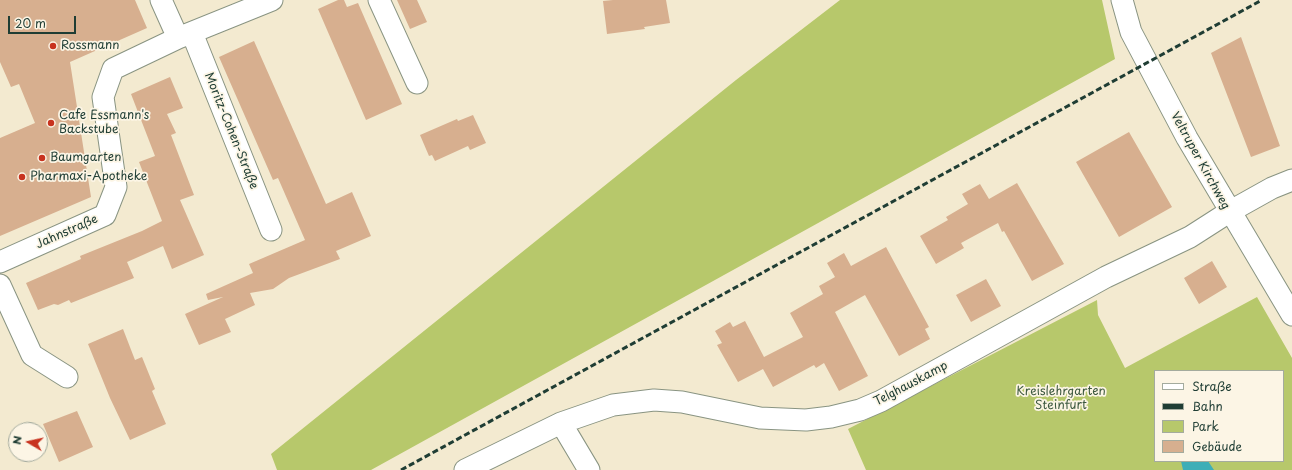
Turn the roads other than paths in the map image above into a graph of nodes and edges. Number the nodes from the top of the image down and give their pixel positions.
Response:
1 (161, 0) edge
2 (272, 0) edge
3 (379, 0) edge
4 (1122, 0) edge
5 (185, 35) junction
6 (417, 82) dead end
7 (1292, 180) edge
8 (1229, 212) junction
9 (271, 230) dead end
10 (0, 262) edge
11 (0, 285) edge
12 (1292, 315) edge
13 (67, 377) dead end
14 (561, 423) junction
15 (465, 470) edge
16 (589, 470) edge

1 - 5 street, Moritz-Cohen-Straße
2 - 5 street
3 - 6 street
4 - 8 street, Veltruper Kirchweg
5 - 9 street, Moritz-Cohen-Straße
5 - 10 street, Jahnstraße
7 - 8 street, Telghauskamp
8 - 12 street, Veltruper Kirchweg
8 - 14 street, Telghauskamp
11 - 13 street
14 - 15 street, Telghauskamp
14 - 16 street

